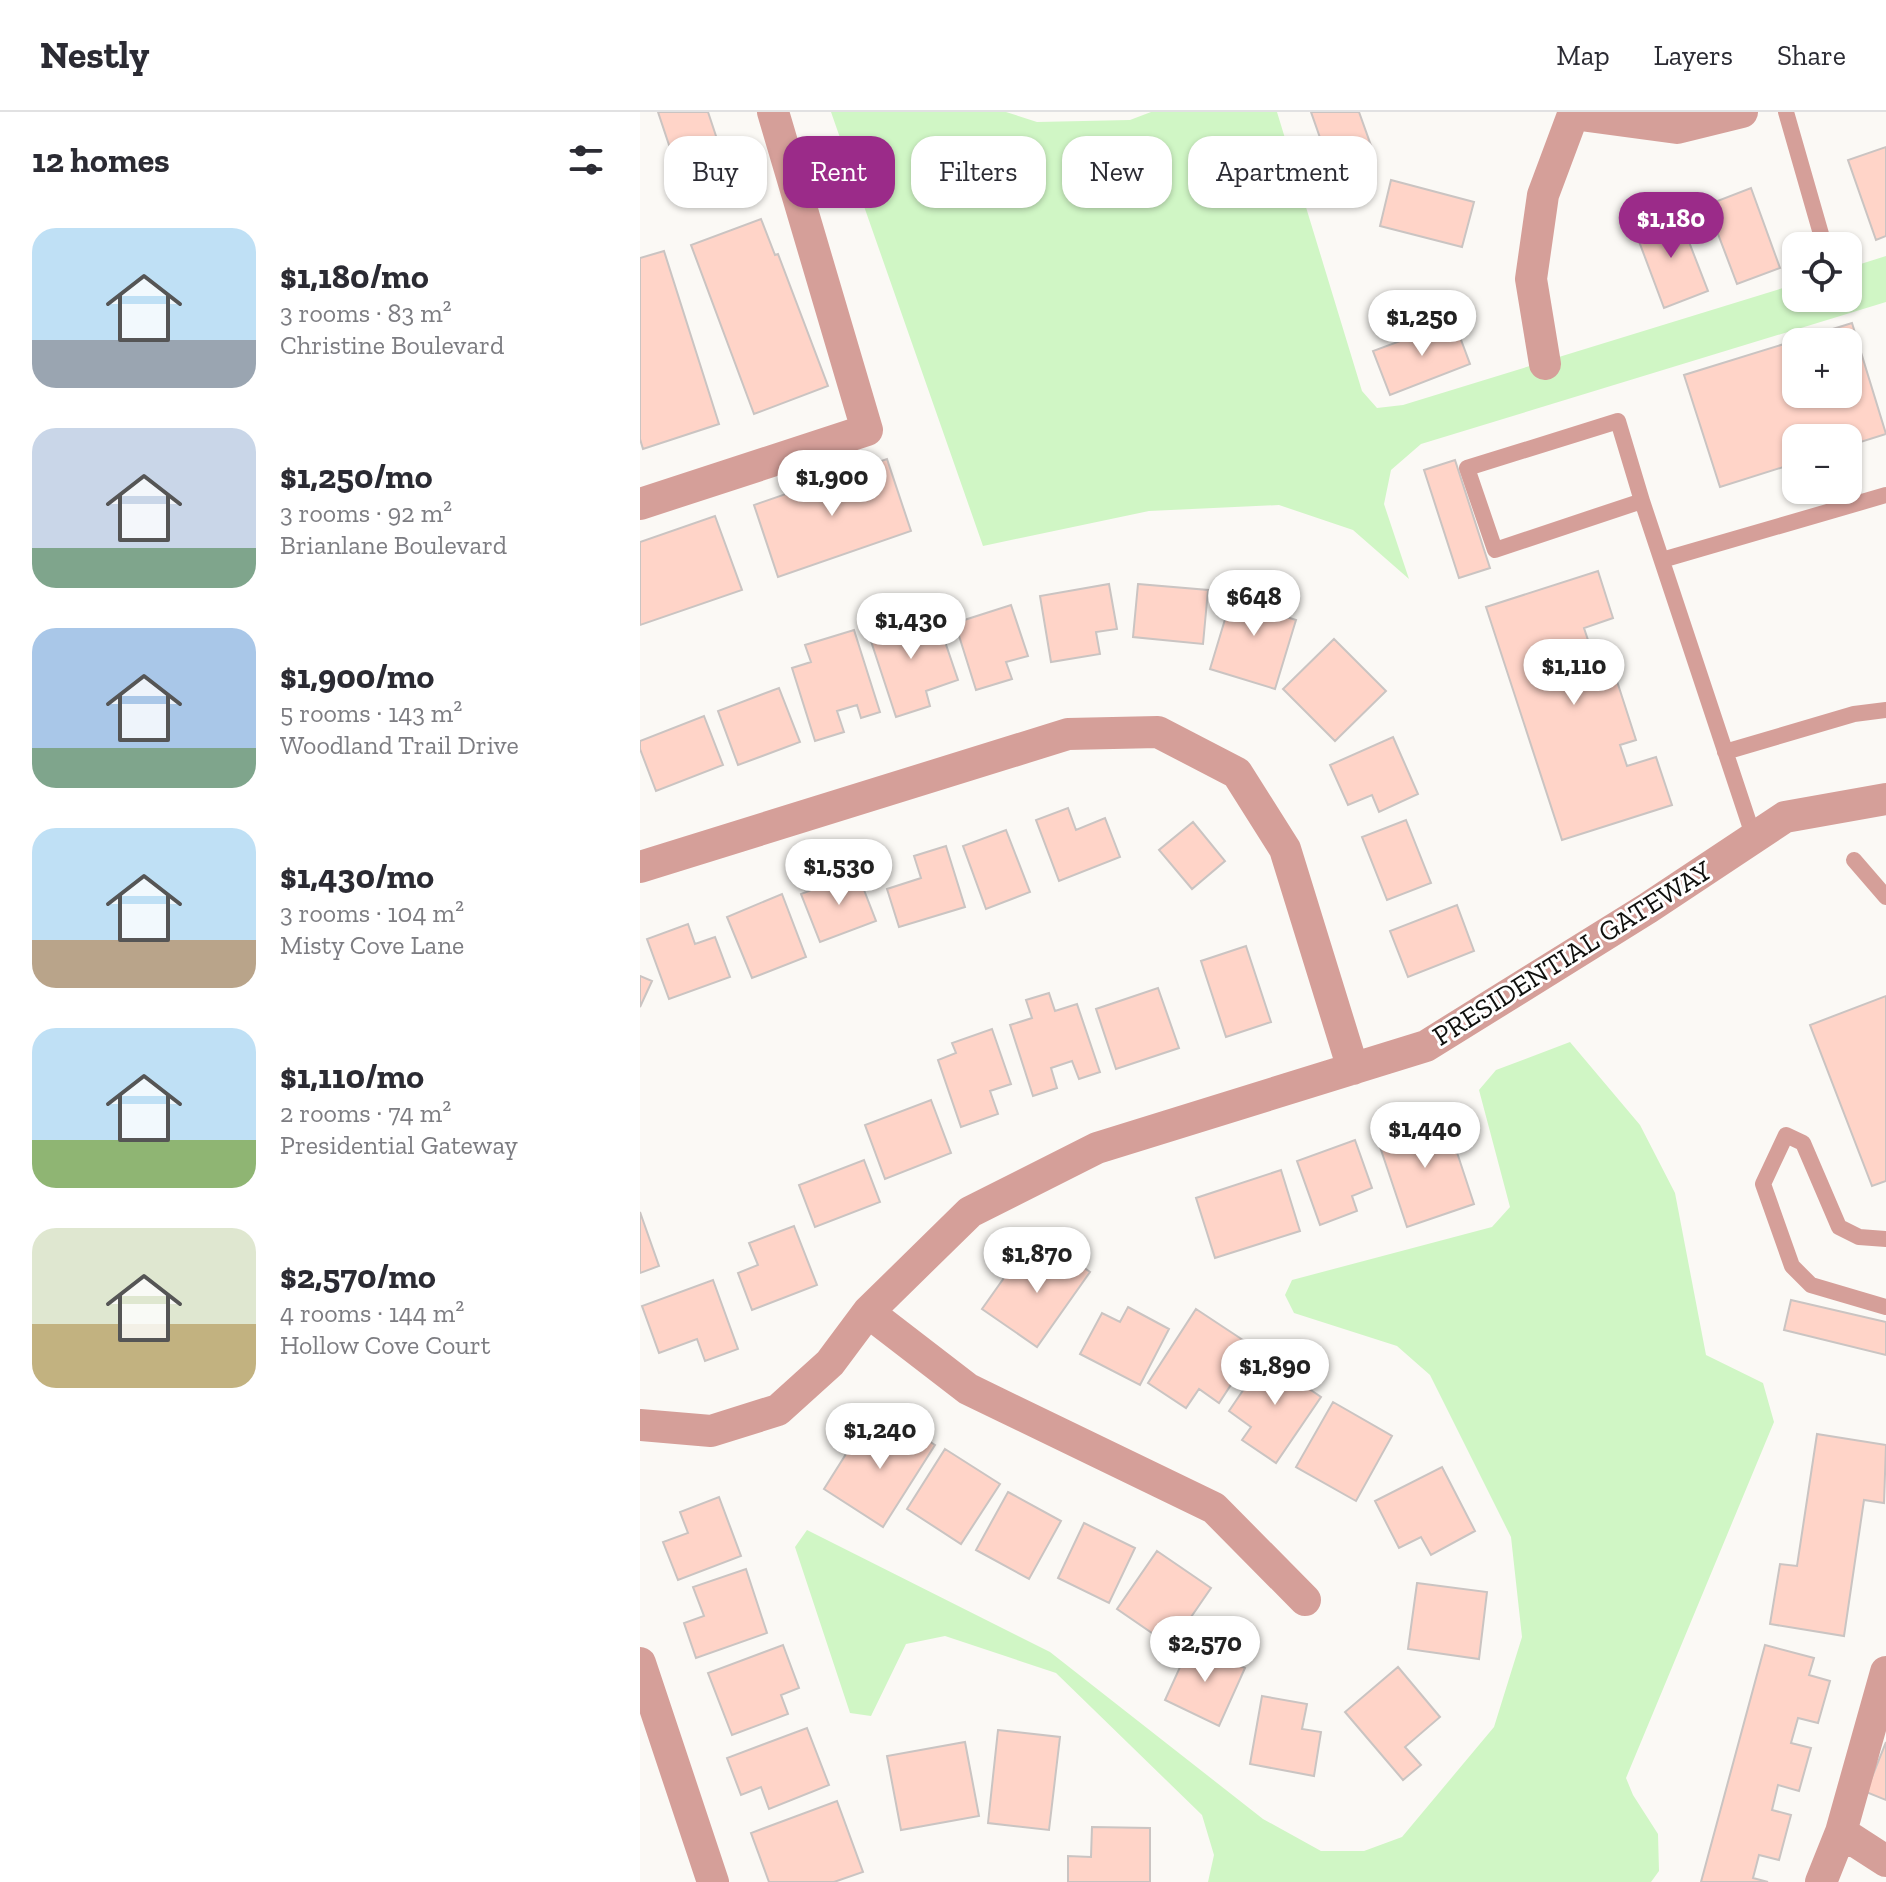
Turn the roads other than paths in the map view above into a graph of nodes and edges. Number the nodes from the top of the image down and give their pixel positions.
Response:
1 (773, 112) edge
2 (1742, 112) edge
3 (1786, 112) edge
4 (1570, 113) edge
5 (1820, 232) edge
6 (1545, 364) dead end
7 (1886, 495) edge
8 (1642, 501) junction
9 (640, 504) edge
10 (1662, 560) junction
11 (1886, 710) edge
12 (1725, 752) junction
13 (1886, 799) edge
14 (1754, 838) junction
15 (1854, 860) dead end
16 (640, 867) edge
17 (1886, 897) edge
18 (1353, 1069) junction
19 (1886, 1239) edge
20 (1886, 1307) edge
21 (868, 1312) junction
22 (641, 1427) edge
23 (1305, 1600) dead end
24 (640, 1663) edge
25 (1886, 1672) edge
26 (1841, 1832) junction
27 (1886, 1861) edge
28 (713, 1882) edge
29 (1821, 1882) edge

1 - 9 street
2 - 4 street
3 - 5 lane
4 - 6 street
7 - 10 lane
8 - 8 lane
8 - 10 lane
10 - 12 lane
11 - 12 lane
12 - 14 lane
13 - 14 street, PRESIDENTIAL GATEWAY
14 - 18 street, PRESIDENTIAL GATEWAY
15 - 17 lane
16 - 18 street
18 - 21 street, PRESIDENTIAL GATEWAY
19 - 20 lane
21 - 22 street, PRESIDENTIAL GATEWAY
21 - 23 street
24 - 28 street
25 - 26 street
26 - 27 street
26 - 29 street

